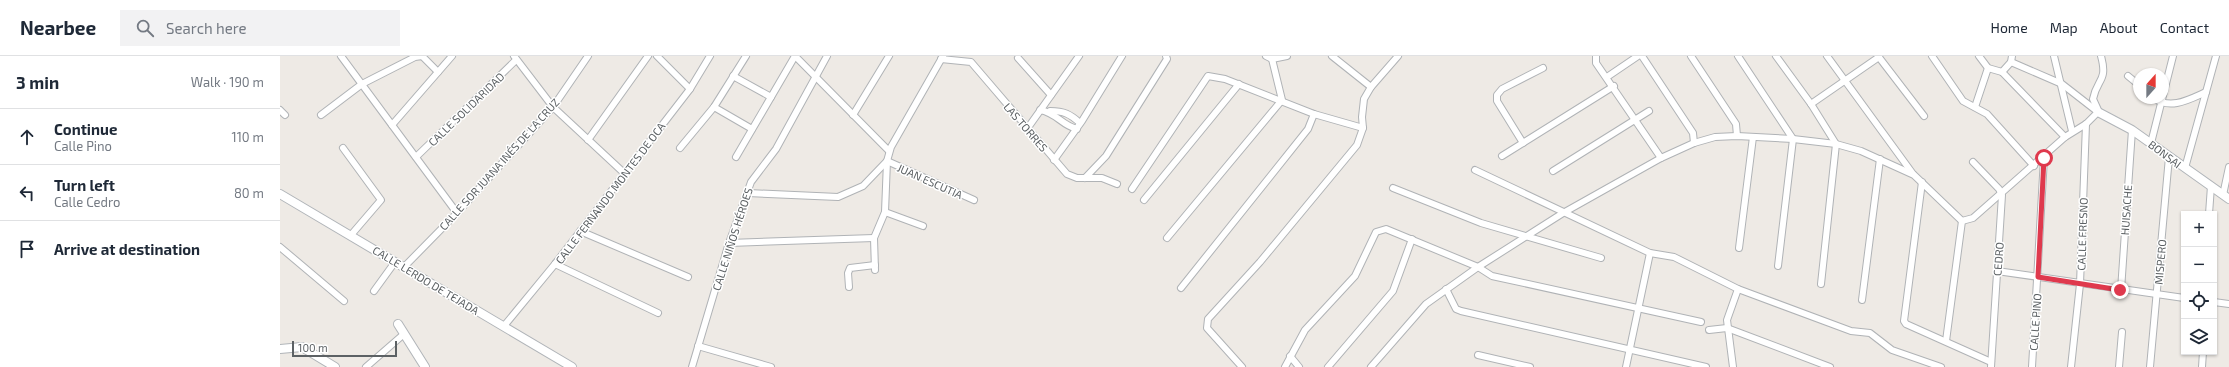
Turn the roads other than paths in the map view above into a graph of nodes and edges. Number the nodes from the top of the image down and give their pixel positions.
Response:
1 (341, 56) edge
2 (452, 56) edge
3 (588, 56) edge
4 (648, 56) edge
5 (657, 56) edge
6 (710, 56) edge
7 (746, 56) edge
8 (795, 56) edge
9 (827, 56) edge
10 (889, 56) edge
11 (1079, 56) edge
12 (1122, 56) edge
13 (1266, 56) edge
14 (1288, 56) edge
15 (1332, 56) edge
16 (1596, 56) edge
17 (1638, 56) edge
18 (1642, 56) edge
19 (1691, 56) edge
20 (1738, 56) edge
21 (1776, 56) edge
22 (1827, 56) edge
23 (1879, 56) edge
24 (1932, 56) edge
25 (1979, 56) edge
26 (2054, 56) edge
27 (2100, 56) edge
28 (2173, 56) edge
29 (2216, 56) edge
30 (942, 57) edge
31 (1166, 57) edge
32 (1395, 57) edge
33 (515, 58) edge
34 (1018, 58) dead end
35 (1272, 59) junction
36 (2012, 59) edge
37 (1543, 68) dead end
38 (1988, 68) junction
39 (438, 72) junction
40 (2002, 72) junction
41 (2169, 73) edge
42 (733, 76) junction
43 (2128, 76) dead end
44 (814, 77) junction
45 (1608, 77) junction
46 (2133, 80) edge
47 (1844, 81) junction
48 (362, 84) junction
49 (1239, 84) junction
50 (2062, 84) junction
51 (1614, 86) junction
52 (1371, 87) junction
53 (690, 89) junction
54 (2206, 92) junction
55 (1051, 95) junction
56 (771, 97) junction
57 (1282, 100) junction
58 (1811, 104) junction
59 (2162, 104) edge
60 (2169, 104) edge
61 (553, 107) junction
62 (714, 107) junction
63 (1975, 107) junction
64 (280, 110) edge
65 (1040, 110) junction
66 (1048, 111) junction
67 (1649, 112) dead end
68 (2098, 112) junction
69 (1314, 114) junction
70 (285, 115) dead end
71 (321, 115) dead end
72 (853, 115) junction
73 (1924, 116) dead end
74 (1637, 120) junction
75 (2086, 124) junction
76 (392, 125) junction
77 (1078, 126) junction
78 (1363, 128) junction
79 (752, 129) junction
80 (1027, 129) junction
81 (2132, 130) junction
82 (2072, 131) junction
83 (1737, 136) junction
84 (1753, 137) junction
85 (2065, 137) junction
86 (1793, 139) junction
87 (588, 140) junction
88 (1523, 143) junction
89 (1694, 143) junction
90 (2151, 143) junction
91 (1836, 144) junction
92 (343, 148) dead end
93 (680, 148) dead end
94 (889, 151) junction
95 (1502, 156) dead end
96 (2169, 156) junction
97 (416, 157) junction
98 (736, 157) dead end
99 (1661, 158) junction
100 (2044, 158) junction
101 (1880, 159) junction
102 (1054, 160) junction
103 (887, 161) junction
104 (1973, 162) dead end
105 (2034, 166) junction
106 (2229, 167) edge
107 (2185, 168) junction
108 (1475, 170) dead end
109 (1553, 171) dead end
110 (624, 173) junction
111 (1914, 175) junction
112 (1085, 178) junction
113 (1922, 182) junction
114 (1118, 184) dead end
115 (2211, 186) junction
116 (1393, 188) dead end
117 (1132, 189) dead end
118 (748, 193) junction
119 (280, 194) edge
120 (2002, 195) junction
121 (2226, 197) edge
122 (974, 200) dead end
123 (1144, 200) dead end
124 (2209, 211) edge
125 (885, 212) junction
126 (457, 213) junction
127 (1564, 213) junction
128 (1962, 221) junction
129 (923, 226) dead end
130 (580, 231) junction
131 (351, 235) junction
132 (1525, 236) junction
133 (874, 238) junction
134 (1167, 238) dead end
135 (1412, 239) junction
136 (729, 243) junction
137 (280, 247) edge
138 (1739, 248) dead end
139 (1650, 253) junction
140 (1601, 258) dead end
141 (395, 262) junction
142 (555, 264) junction
143 (1778, 266) dead end
144 (404, 267) junction
145 (1478, 267) junction
146 (1997, 271) junction
147 (688, 277) dead end
148 (2038, 277) junction
149 (1821, 284) dead end
150 (2080, 284) junction
151 (849, 287) dead end
152 (1181, 288) dead end
153 (1446, 289) junction
154 (1738, 289) junction
155 (2120, 290) junction
156 (374, 291) dead end
157 (2157, 295) junction
158 (2181, 298) edge
159 (1862, 300) dead end
160 (344, 302) dead end
161 (2217, 302) edge
162 (2229, 304) edge
163 (1638, 308) junction
164 (658, 313) dead end
165 (1701, 322) dead end
166 (398, 324) dead end
167 (504, 326) junction
168 (1726, 328) junction
169 (1709, 330) dead end
170 (2122, 332) dead end
171 (404, 334) junction
172 (1946, 341) junction
173 (698, 346) junction
174 (280, 349) edge
175 (1629, 349) junction
176 (1478, 355) dead end
177 (2203, 355) edge
178 (1290, 356) junction
179 (1991, 364) edge
180 (1373, 366) edge
181 (335, 367) edge
182 (366, 367) edge
183 (425, 367) edge
184 (572, 367) edge
185 (692, 367) edge
186 (771, 367) edge
187 (1242, 367) edge
188 (1285, 367) edge
189 (1299, 367) edge
190 (1328, 367) edge
191 (1530, 367) edge
192 (1626, 367) edge
193 (1706, 367) edge
194 (1733, 367) edge
195 (1830, 367) edge
196 (1941, 367) edge
197 (2032, 367) edge
198 (2071, 367) edge
199 (2118, 367) edge
200 (2150, 367) edge
201 (2202, 367) edge

1 - 48 street
2 - 39 street
3 - 61 street, CALLE SOR JUANA INÉS DE LA CRUZ
4 - 87 street
5 - 53 street
6 - 53 street, CALLE FERNANDO MONTES DE OCA
7 - 42 street
8 - 44 street
8 - 56 street
9 - 44 street, CALLE NIÑOS HÉROES
10 - 72 street
11 - 55 street
12 - 77 street
13 - 35 street
14 - 35 street
15 - 52 street
16 - 45 street
17 - 45 street
18 - 89 street
19 - 83 street
20 - 86 street
21 - 58 street
22 - 47 street
23 - 47 street
23 - 73 street
24 - 63 street
25 - 38 street
26 - 50 street
27 - 68 street
28 - 41 street
29 - 54 street
30 - 80 street, LAS TORRES
30 - 94 street
31 - 112 street
32 - 52 street
33 - 61 street
33 - 97 street, CALLE SOLIDARIDAD
34 - 55 street
35 - 57 street
36 - 40 street
36 - 50 street
37 - 88 street
38 - 40 street
38 - 63 street
39 - 48 street
39 - 76 street
40 - 85 street
42 - 56 street
42 - 62 street
43 - 46 street
44 - 72 street
44 - 118 street, CALLE NIÑOS HÉROES
45 - 51 street
47 - 58 street
47 - 111 street
48 - 71 street
48 - 76 street
49 - 57 street
49 - 117 street
49 - 123 street
50 - 68 street
50 - 82 street
51 - 74 street
51 - 88 street
52 - 78 street
53 - 110 street, CALLE FERNANDO MONTES DE OCA
54 - 60 street
54 - 107 street
55 - 65 street
56 - 79 street
57 - 69 street
57 - 134 street
58 - 91 street
59 - 90 street
61 - 87 street
61 - 126 street, CALLE SOR JUANA INÉS DE LA CRUZ
62 - 79 street
62 - 93 street
63 - 105 street
64 - 70 street
65 - 66 street
65 - 80 street
66 - 77 street
66 - 77 street
67 - 74 street
68 - 75 street
68 - 81 main road, BONSAI
69 - 78 street
69 - 152 street
72 - 94 street
74 - 99 street
74 - 109 street
75 - 82 street
75 - 150 street, CALLE FRESNO
76 - 97 street
77 - 102 street
78 - 187 street
79 - 98 street
80 - 102 street, LAS TORRES
81 - 90 main road, BONSAI
81 - 155 street, HUISACHE
82 - 85 street
83 - 84 street
83 - 89 street
84 - 86 street
84 - 138 street
85 - 100 street
86 - 91 street
86 - 143 street
87 - 110 street
88 - 95 street
89 - 99 street
90 - 96 main road, BONSAI
91 - 101 street
91 - 149 street
92 - 131 street
94 - 103 street
96 - 107 main road, BONSAI
96 - 157 street, MISPERO
97 - 126 street
99 - 127 street
100 - 105 street
100 - 148 street, CALLE PINO
101 - 111 street
101 - 159 street
102 - 112 street, LAS TORRES
103 - 118 street
103 - 122 street, JUAN ESCUTIA
103 - 125 street
104 - 120 street
105 - 120 street
106 - 121 street
107 - 115 main road, BONSAI
108 - 127 street
110 - 130 street, CALLE FERNANDO MONTES DE OCA
111 - 113 street
112 - 114 street, LAS TORRES
113 - 128 street
113 - 172 street
115 - 121 main road, BONSAI
115 - 124 street
116 - 132 street
118 - 136 street, CALLE NIÑOS HÉROES
119 - 131 main road, CALLE LERDO DE TEJADA
120 - 128 street
120 - 146 street, CEDRO
125 - 129 street
125 - 133 street
126 - 144 street, CALLE SOR JUANA INÉS DE LA CRUZ
127 - 132 street
127 - 139 street
128 - 172 street
130 - 142 street, CALLE FERNANDO MONTES DE OCA
130 - 147 street
131 - 141 main road, CALLE LERDO DE TEJADA
132 - 140 street
132 - 145 street
133 - 136 street
133 - 151 street
135 - 145 street
135 - 178 street
135 - 190 street
136 - 173 street, CALLE NIÑOS HÉROES
137 - 160 street
139 - 154 street
139 - 163 street
141 - 144 main road, CALLE LERDO DE TEJADA
141 - 156 street
142 - 164 street
142 - 167 street, CALLE FERNANDO MONTES DE OCA
144 - 167 main road, CALLE LERDO DE TEJADA
145 - 153 street
145 - 163 street
146 - 148 street
146 - 179 street, CEDRO
148 - 150 street
148 - 197 street, CALLE PINO
150 - 155 street
150 - 198 street, CALLE FRESNO
153 - 175 street
153 - 180 street
154 - 168 street
154 - 196 street
155 - 157 street
157 - 158 street
157 - 200 street, MISPERO
161 - 162 street
163 - 165 street
163 - 175 street
166 - 171 main road
167 - 184 main road, CALLE LERDO DE TEJADA
168 - 169 street
168 - 194 street
168 - 195 street
170 - 199 street
171 - 182 street
171 - 183 main road
172 - 179 street
173 - 185 street, CALLE NIÑOS HÉROES
173 - 186 street
174 - 181 main road
175 - 192 street
175 - 193 street
176 - 191 street
177 - 201 street
178 - 188 street
178 - 189 street

